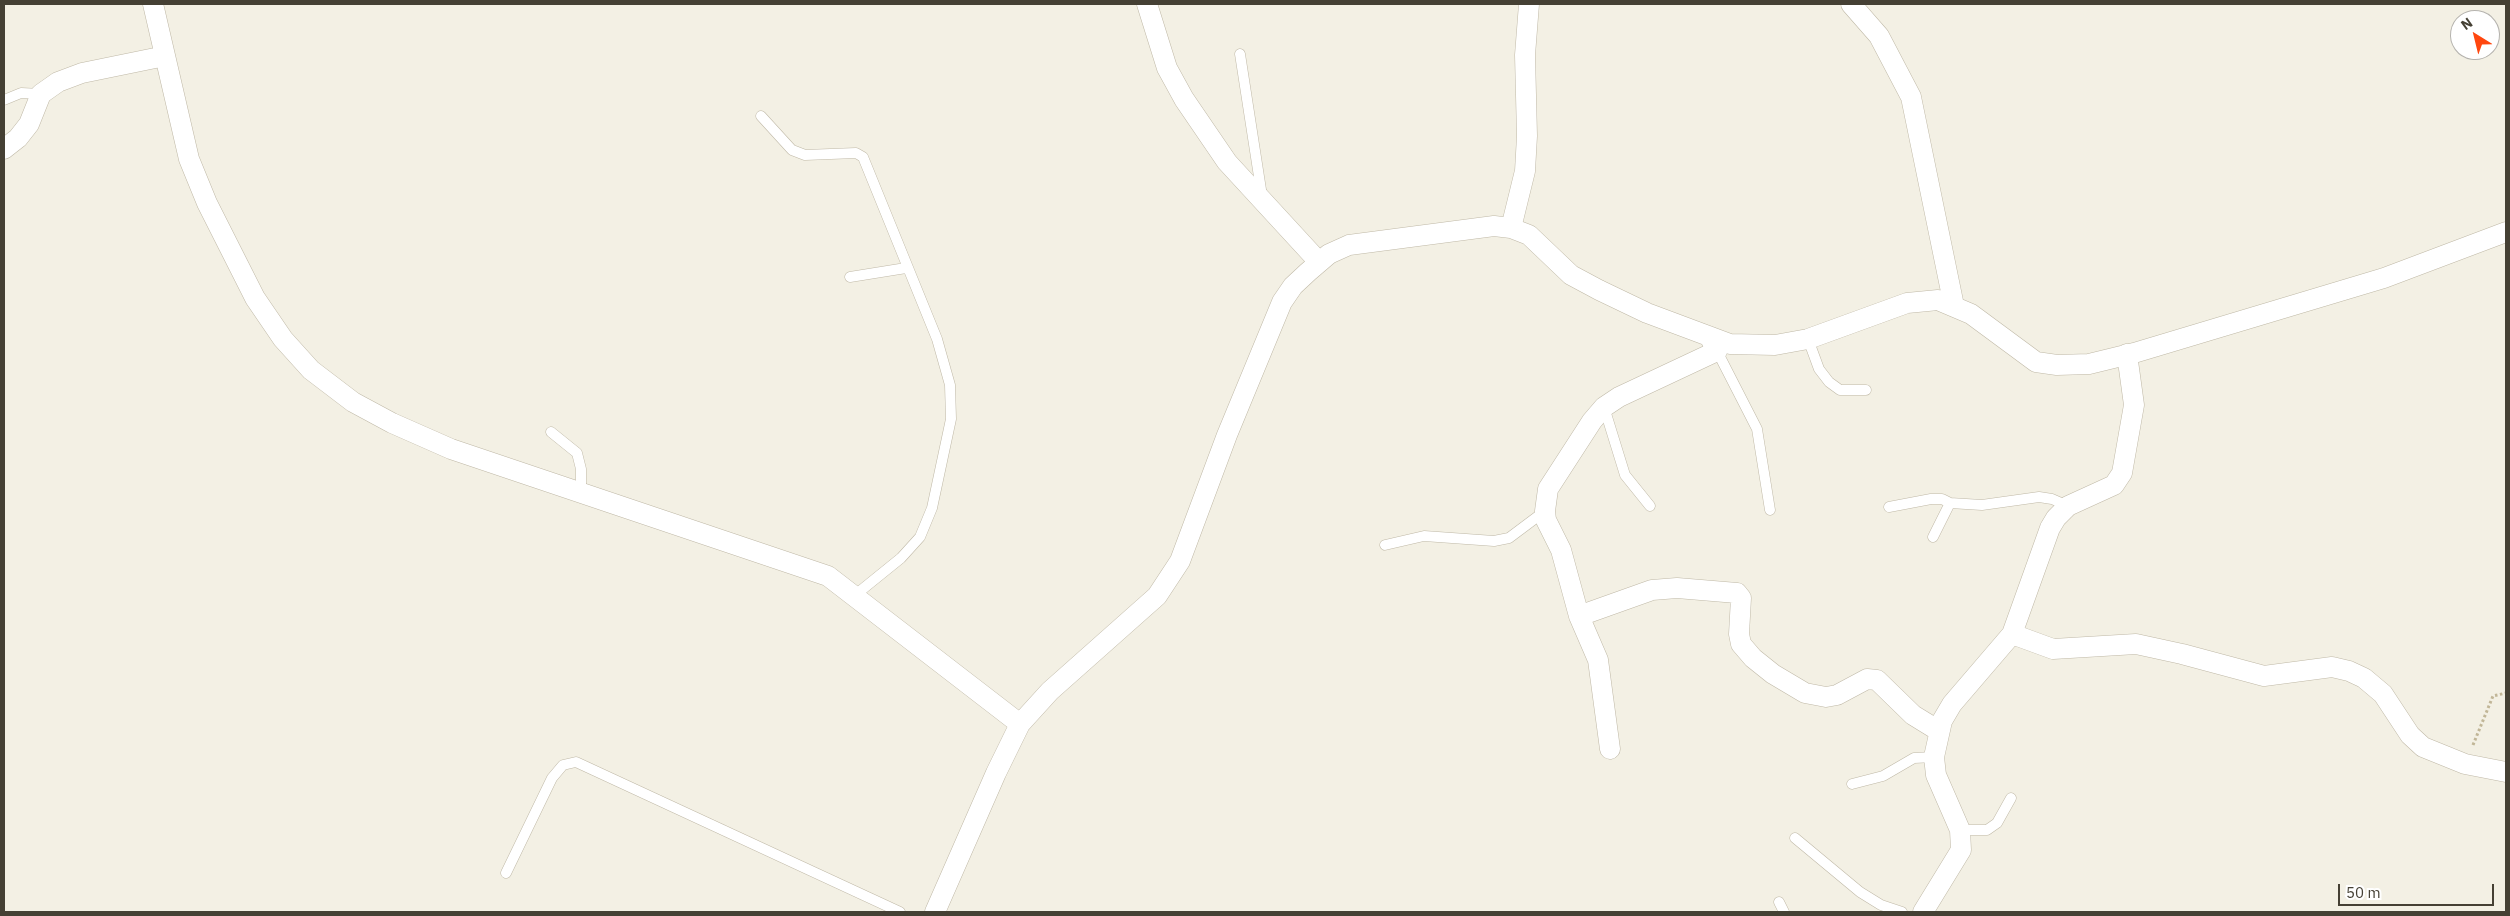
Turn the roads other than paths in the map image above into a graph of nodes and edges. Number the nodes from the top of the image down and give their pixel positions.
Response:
1 (153, 4) edge
2 (1147, 4) edge
3 (1529, 4) edge
4 (1850, 4) edge
5 (1240, 54) dead end
6 (165, 56) junction
7 (41, 94) junction
8 (4, 100) edge
9 (761, 116) dead end
10 (4, 149) edge
11 (1263, 202) junction
12 (1511, 228) junction
13 (2506, 232) edge
14 (1319, 262) junction
15 (906, 268) junction
16 (850, 277) dead end
17 (1954, 306) junction
18 (1808, 339) junction
19 (1713, 343) junction
20 (2126, 354) junction
21 (1866, 390) dead end
22 (1604, 407) junction
23 (551, 432) dead end
24 (581, 493) junction
25 (1950, 503) junction
26 (1650, 506) dead end
27 (2068, 506) junction
28 (1889, 508) dead end
29 (1770, 510) dead end
30 (1545, 511) junction
31 (1933, 537) dead end
32 (1385, 545) dead end
33 (854, 596) junction
34 (1579, 616) junction
35 (2012, 634) junction
36 (1020, 724) junction
37 (1939, 731) junction
38 (1610, 749) dead end
39 (1934, 757) junction
40 (2506, 772) edge
41 (1852, 784) dead end
42 (2011, 798) dead end
43 (1960, 830) junction
44 (1795, 838) dead end
45 (506, 873) dead end
46 (900, 912) edge
47 (935, 912) edge
48 (1902, 912) edge
49 (1923, 912) edge

1 - 6 street
2 - 11 street
3 - 12 street
4 - 17 street
5 - 11 lane
6 - 7 street
6 - 24 street
7 - 8 lane
7 - 10 street
9 - 15 lane
11 - 14 street
12 - 14 street
12 - 19 street
13 - 20 street
14 - 36 street
15 - 16 lane
15 - 33 lane
17 - 18 street
17 - 20 street
18 - 19 street
18 - 21 lane
19 - 22 street
19 - 29 lane
20 - 27 street
22 - 26 lane
22 - 30 street
23 - 24 lane
24 - 33 street
25 - 27 lane
25 - 28 lane
25 - 31 lane
27 - 35 street
30 - 32 lane
30 - 34 street
33 - 36 street
34 - 37 street
34 - 38 street
35 - 37 street
35 - 40 street
36 - 47 street
37 - 39 street
39 - 41 lane
39 - 43 street
42 - 43 lane
43 - 49 street
44 - 48 lane
45 - 46 lane

